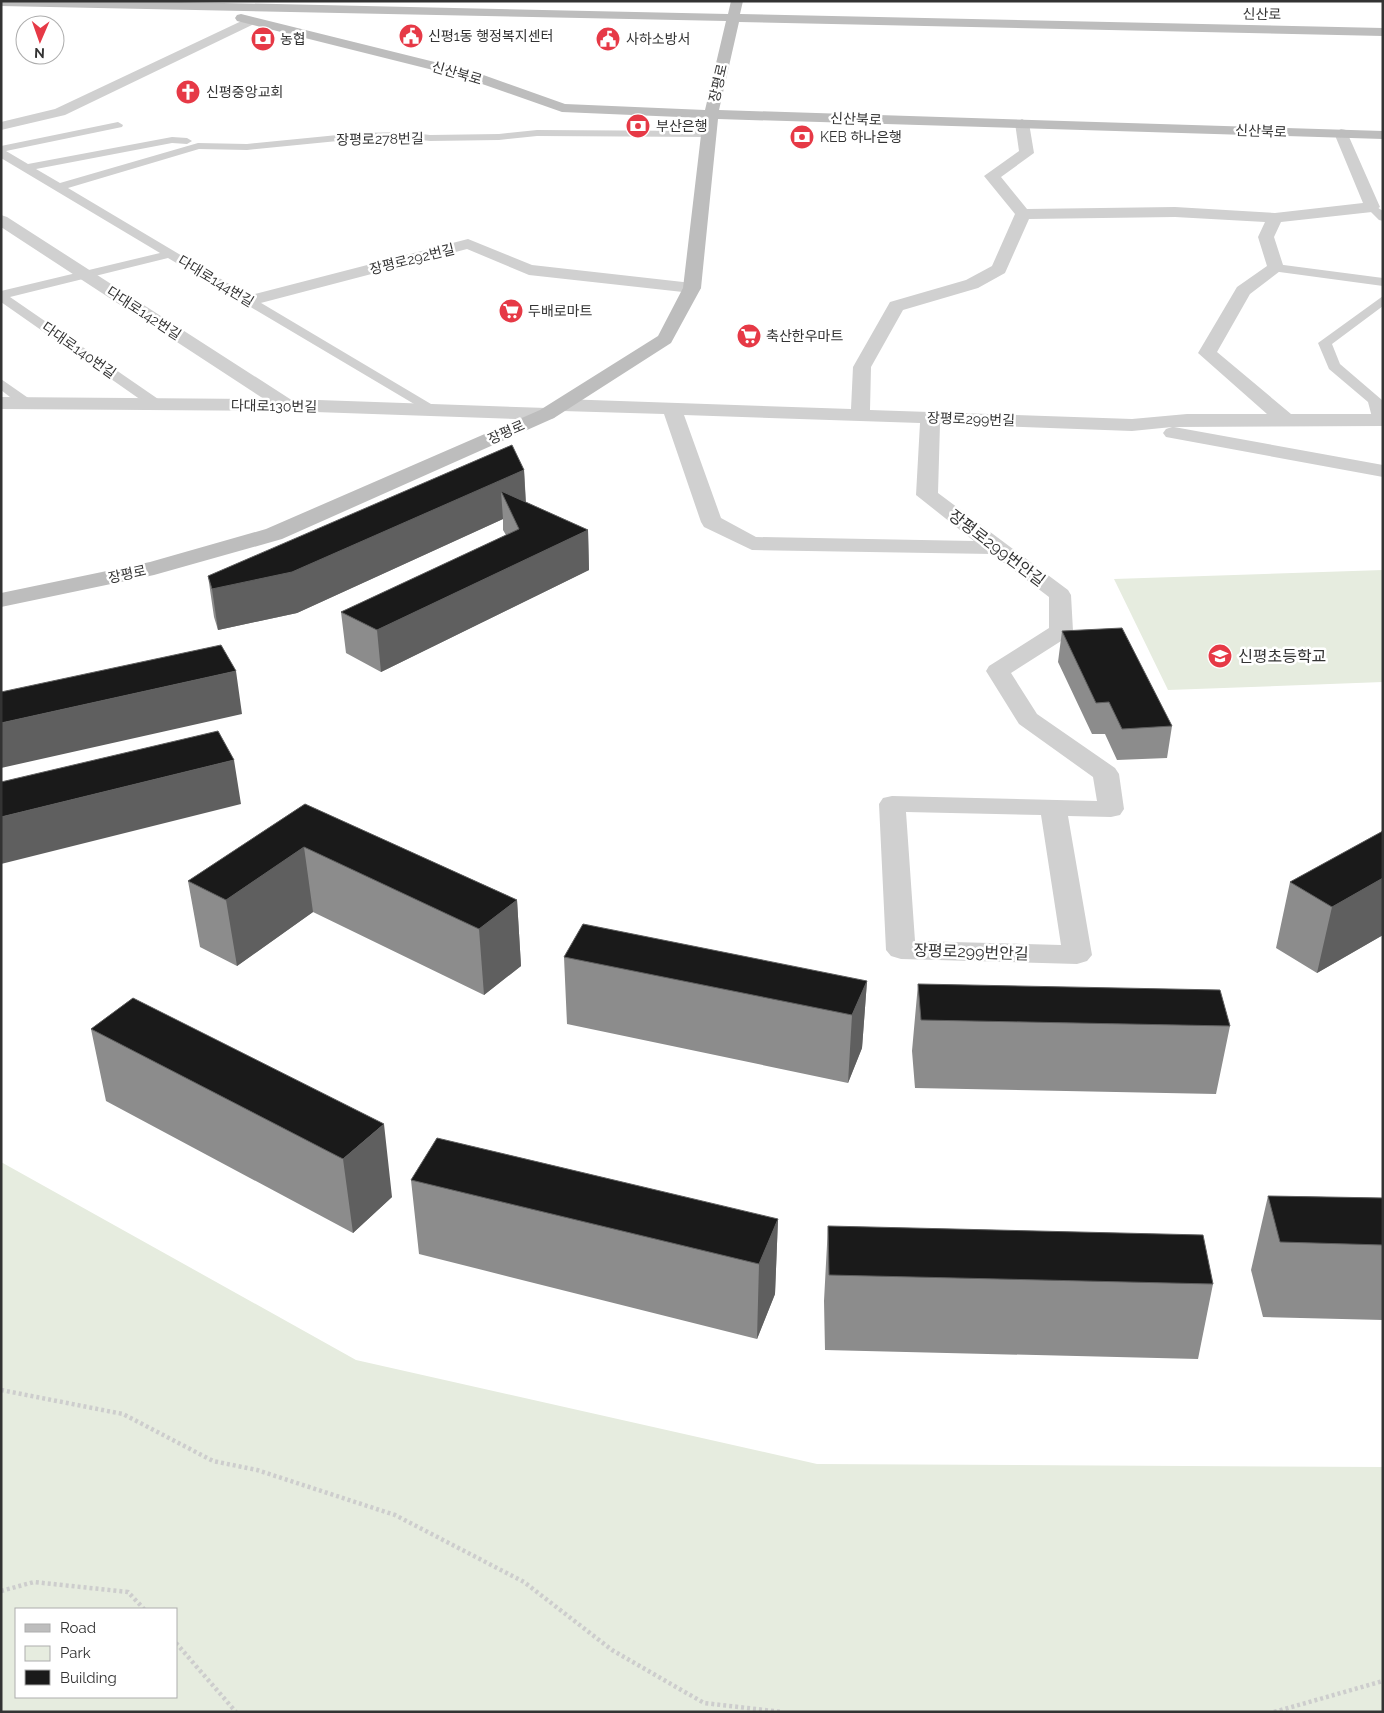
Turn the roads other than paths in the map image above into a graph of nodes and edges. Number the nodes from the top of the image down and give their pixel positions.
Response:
1 (737, 1) edge
2 (1, 2) edge
3 (193, 6) junction
4 (733, 18) junction
5 (250, 21) junction
6 (1383, 32) edge
7 (710, 114) junction
8 (1022, 123) junction
9 (118, 125) dead end
10 (1, 126) edge
11 (1341, 133) junction
12 (708, 134) junction
13 (1383, 135) edge
14 (198, 146) junction
15 (1, 148) edge
16 (1, 153) edge
17 (26, 168) junction
18 (59, 187) junction
19 (1377, 213) edge
20 (1022, 214) junction
21 (1275, 218) junction
22 (1, 220) edge
23 (171, 254) junction
24 (1276, 268) junction
25 (85, 275) junction
26 (1383, 282) edge
27 (692, 288) junction
28 (1, 295) edge
29 (1383, 300) edge
30 (249, 301) junction
31 (1, 383) edge
32 (1, 403) edge
33 (29, 404) junction
34 (156, 404) junction
35 (286, 406) junction
36 (672, 409) junction
37 (431, 410) junction
38 (554, 410) junction
39 (860, 416) junction
40 (930, 418) junction
41 (1286, 420) junction
42 (1381, 421) edge
43 (1132, 425) junction
44 (1383, 471) edge
45 (998, 548) junction
46 (1, 600) edge
47 (1053, 808) junction

1 - 4 street, 장평로
2 - 3 street, 신산로
3 - 4 street, 신산로
3 - 5 street, 신산북로
4 - 6 street, 신산로
4 - 7 street, 장평로
5 - 7 street, 신산북로
5 - 10 street
7 - 8 street, 신산북로
7 - 12 street, 장평로
8 - 11 street, 신산북로
8 - 20 street
9 - 15 lane
11 - 13 street, 신산북로
11 - 19 street
12 - 14 lane, 장평로278번길
12 - 27 street, 장평로
14 - 17 lane
14 - 18 lane, 장평로278번길
16 - 17 lane, 다대로144번길
17 - 18 lane, 다대로144번길
18 - 23 lane, 다대로144번길
19 - 21 street
20 - 21 street
20 - 39 street
21 - 24 street
22 - 25 street, 다대로142번길
23 - 25 lane
23 - 30 lane, 다대로144번길
24 - 26 lane
24 - 41 street
25 - 28 lane
25 - 35 street, 다대로142번길
27 - 30 street, 장평로292번길
27 - 38 street, 장평로
28 - 34 lane, 다대로140번길
29 - 42 lane
30 - 37 lane, 다대로144번길
31 - 33 lane
32 - 33 street, 다대로130번길
33 - 34 street, 다대로130번길
34 - 35 street, 다대로130번길
35 - 37 street, 다대로130번길
36 - 38 street, 장평로299번길
36 - 39 street, 장평로299번길
36 - 45 street
37 - 38 street, 다대로130번길
38 - 46 street, 장평로
39 - 40 street, 장평로299번길
40 - 43 street, 장평로299번길
40 - 45 street, 장평로299번안길
41 - 42 street, 장평로299번길
41 - 43 street, 장평로299번길
43 - 44 street
45 - 47 street, 장평로299번안길
47 - 47 street, 장평로299번안길

